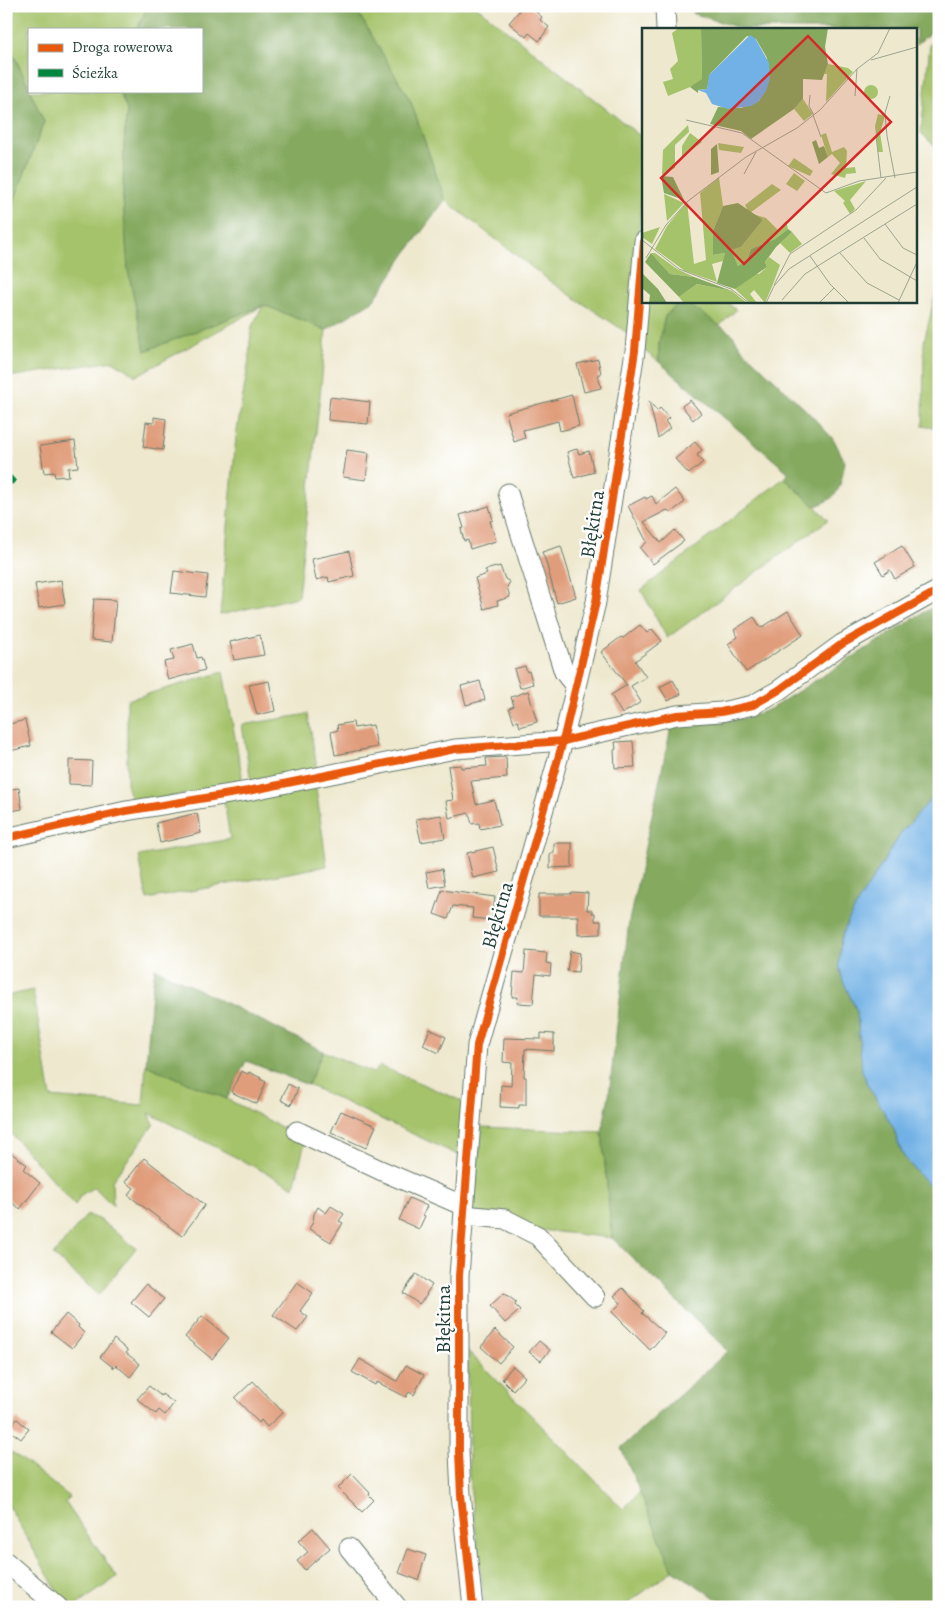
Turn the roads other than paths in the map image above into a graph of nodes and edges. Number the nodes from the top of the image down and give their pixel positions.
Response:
1 (665, 6) edge
2 (666, 28) edge
3 (642, 265) edge
4 (508, 493) dead end
5 (939, 590) edge
6 (575, 686) junction
7 (563, 741) junction
8 (6, 838) edge
9 (298, 1131) dead end
10 (464, 1211) junction
11 (595, 1297) dead end
12 (349, 1548) dead end
13 (6, 1562) edge
14 (58, 1607) edge
15 (397, 1607) edge
16 (473, 1607) edge

1 - 2 street
3 - 6 street, Błękitna
4 - 6 street
5 - 7 street
6 - 7 street, Błękitna
7 - 8 street
7 - 10 street, Błękitna
9 - 10 street
10 - 11 street
10 - 16 street, Błękitna
12 - 15 street
13 - 14 street

